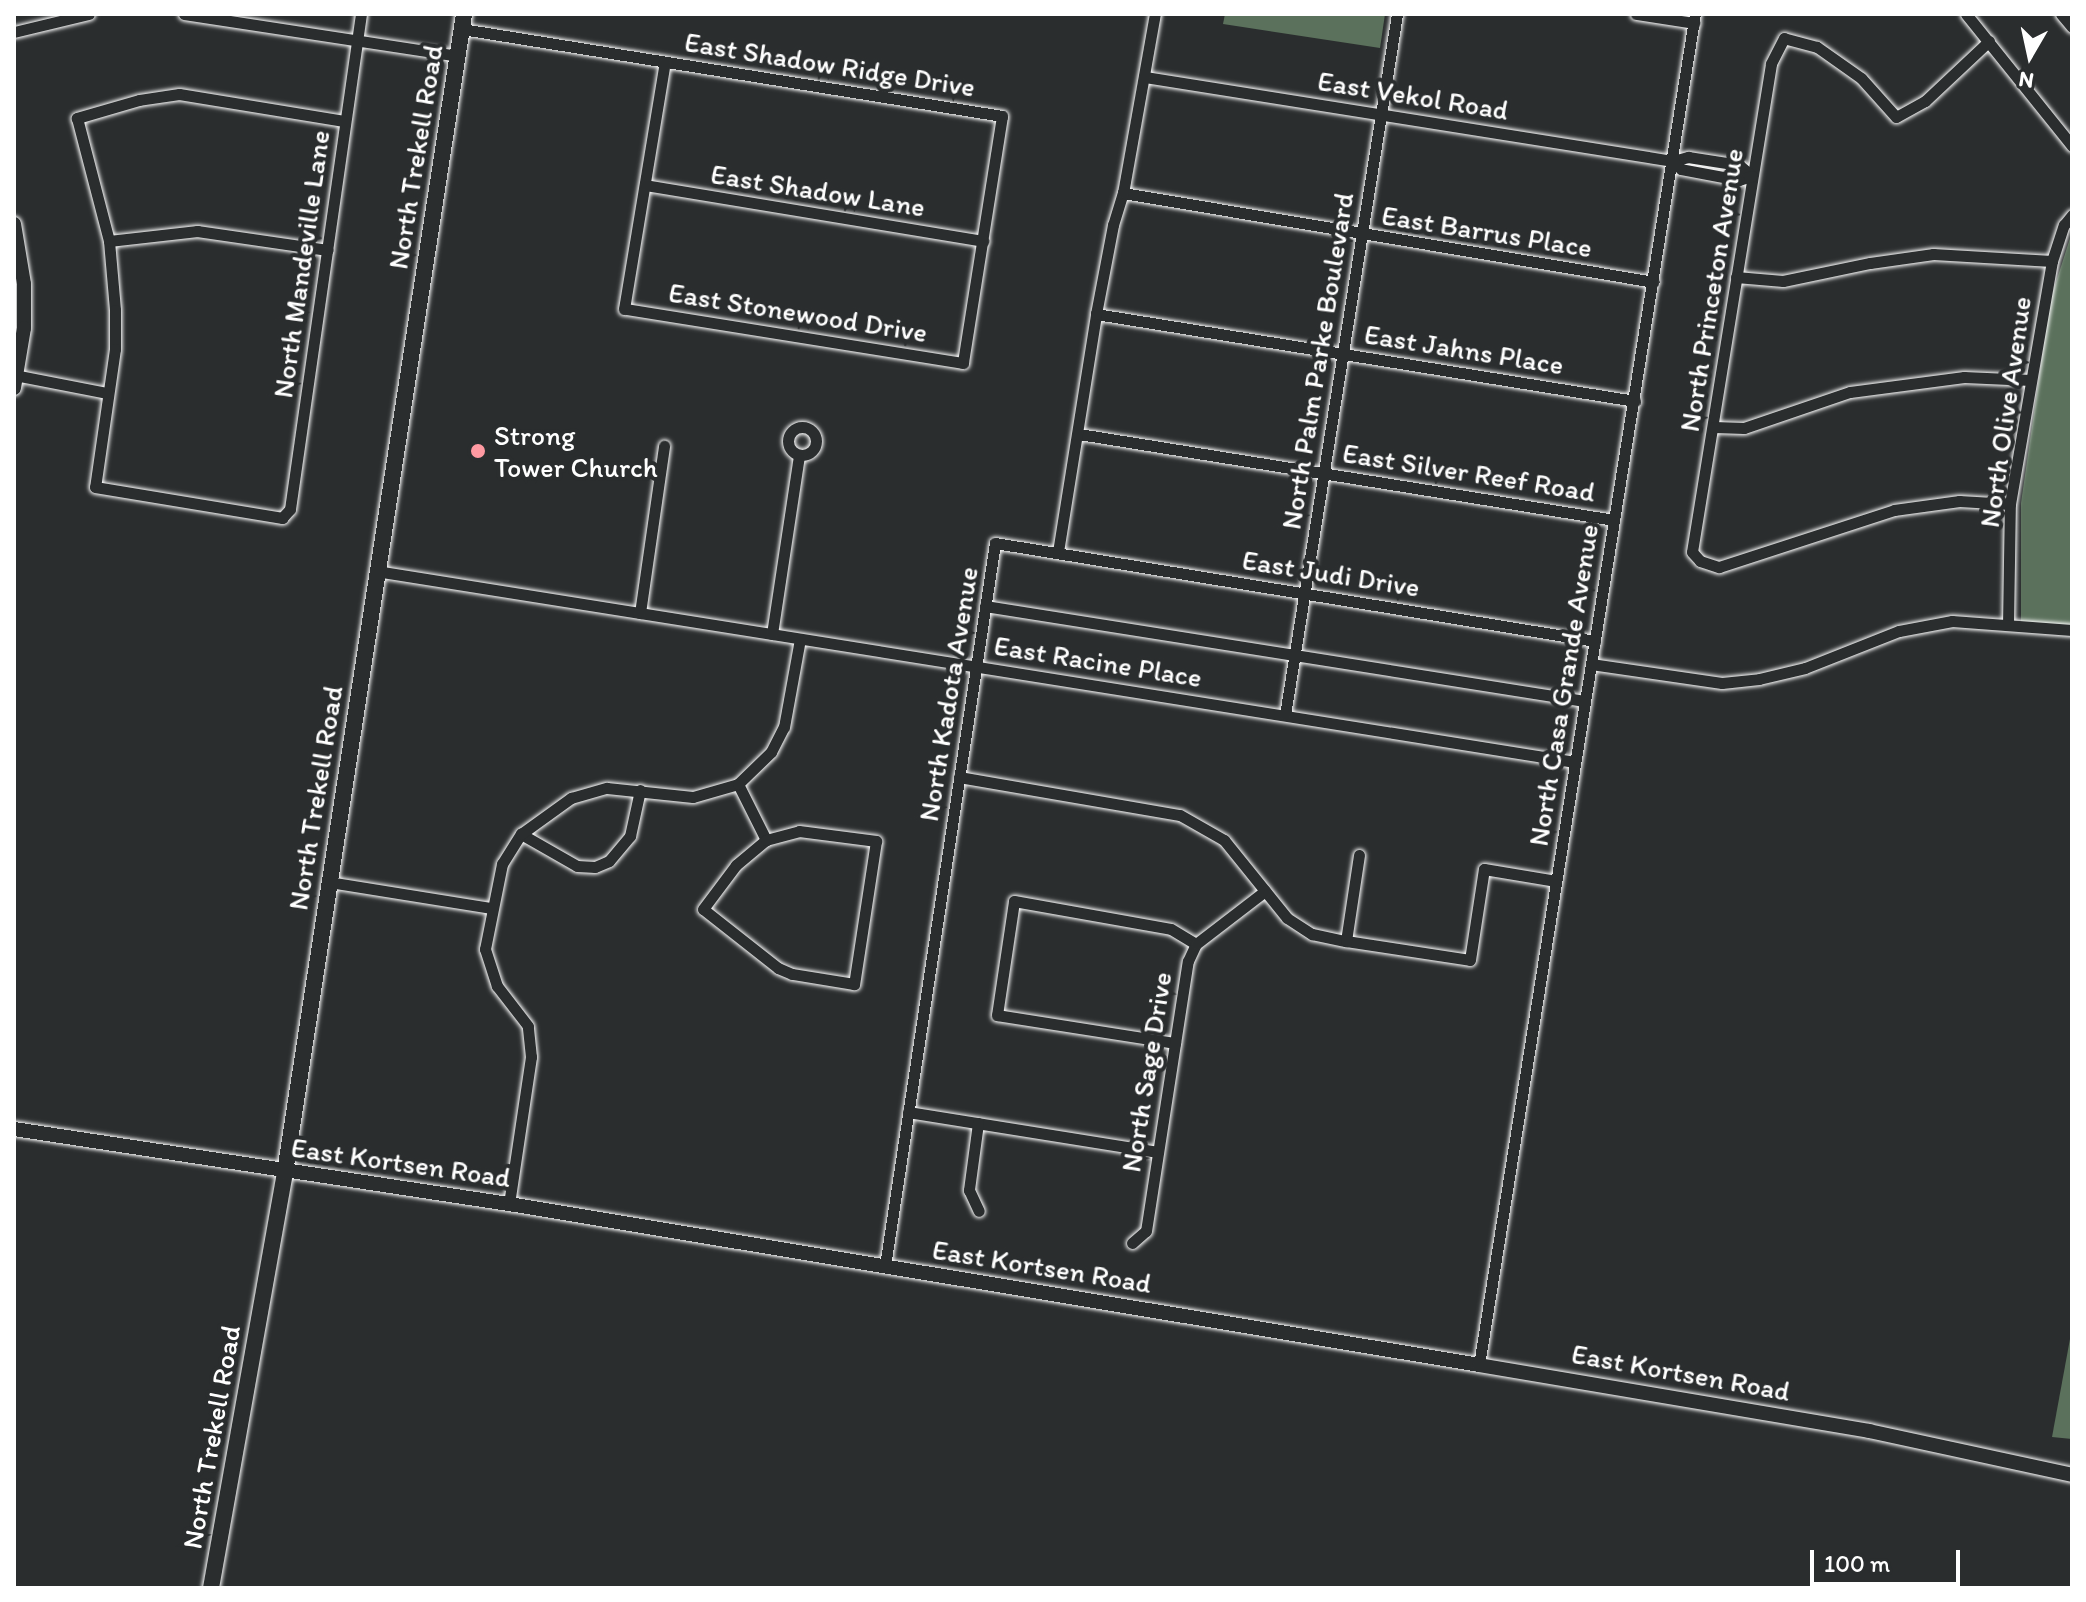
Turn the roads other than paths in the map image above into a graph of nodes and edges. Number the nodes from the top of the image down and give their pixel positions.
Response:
1 (89, 14) edge
2 (184, 14) edge
3 (361, 14) edge
4 (1155, 14) edge
5 (1397, 14) edge
6 (1636, 14) edge
7 (1966, 14) edge
8 (2061, 14) edge
9 (1695, 19) edge
10 (463, 22) edge
11 (2072, 27) edge
12 (14, 32) edge
13 (357, 40) junction
14 (1989, 41) junction
15 (458, 56) junction
16 (665, 62) junction
17 (1145, 77) junction
18 (1382, 114) junction
19 (344, 121) junction
20 (2072, 146) edge
21 (1673, 161) junction
22 (1752, 176) junction
23 (645, 185) junction
24 (1123, 193) junction
25 (2072, 215) edge
26 (14, 224) edge
27 (1361, 235) junction
28 (109, 241) junction
29 (983, 241) junction
30 (328, 250) junction
31 (2052, 261) junction
32 (1736, 277) junction
33 (1654, 282) junction
34 (1096, 314) junction
35 (1342, 354) junction
36 (15, 379) edge
37 (2031, 380) junction
38 (107, 393) junction
39 (1635, 401) junction
40 (1714, 427) junction
41 (1079, 434) junction
42 (664, 446) dead end
43 (799, 455) dead end
44 (1323, 473) junction
45 (2010, 504) junction
46 (1614, 520) junction
47 (1058, 552) junction
48 (376, 571) junction
49 (1304, 593) junction
50 (985, 606) junction
51 (640, 613) junction
52 (2008, 625) junction
53 (2072, 630) edge
54 (772, 634) junction
55 (800, 639) junction
56 (1595, 641) junction
57 (1294, 655) junction
58 (1591, 664) junction
59 (975, 666) junction
60 (1585, 701) junction
61 (1285, 715) junction
62 (1575, 762) junction
63 (959, 777) junction
64 (738, 784) junction
65 (640, 790) junction
66 (521, 834) junction
67 (766, 840) junction
68 (1359, 855) dead end
69 (1556, 881) junction
70 (329, 882) junction
71 (1265, 891) junction
72 (491, 908) junction
73 (1346, 941) junction
74 (1196, 944) junction
75 (1175, 1043) junction
76 (908, 1112) junction
77 (978, 1123) junction
78 (14, 1129) edge
79 (1158, 1152) junction
80 (285, 1172) junction
81 (509, 1204) junction
82 (979, 1211) dead end
83 (1132, 1243) dead end
84 (885, 1266) junction
85 (1479, 1365) junction
86 (2065, 1474) edge
87 (211, 1588) edge

1 - 12 street
2 - 13 street
3 - 13 street, North Mandeville Lane
4 - 17 street
5 - 18 street, North Palm Parke Boulevard
6 - 9 street
7 - 14 street
8 - 11 street
9 - 21 street, North Casa Grande Avenue
10 - 15 main road, North Trekell Road
10 - 16 street, East Shadow Ridge Drive
13 - 15 street
13 - 19 street, North Mandeville Lane
14 - 20 street
14 - 22 street, North Princeton Avenue
15 - 48 main road, North Trekell Road
16 - 23 street
16 - 29 street, East Shadow Ridge Drive
17 - 18 street, East Vekol Road
17 - 24 street
18 - 21 street, East Vekol Road
18 - 27 street, North Palm Parke Boulevard
19 - 28 street
19 - 30 street, North Mandeville Lane
21 - 22 street, East Vekol Road
21 - 33 street, North Casa Grande Avenue
22 - 32 street, North Princeton Avenue
23 - 29 street, East Shadow Lane
23 - 29 street, East Stonewood Drive
24 - 27 street, East Barrus Place
24 - 34 street
25 - 31 street, North Olive Avenue
26 - 36 street
27 - 33 street, East Barrus Place
27 - 35 street, North Palm Parke Boulevard
28 - 30 street
28 - 38 street
30 - 38 street, North Mandeville Lane
31 - 32 street
31 - 37 street, North Olive Avenue
32 - 40 street, North Princeton Avenue
33 - 39 street, North Casa Grande Avenue
34 - 35 street, East Jahns Place
34 - 41 street
35 - 39 street, East Jahns Place
35 - 44 street, North Palm Parke Boulevard
36 - 38 street
37 - 40 street
37 - 45 street, North Olive Avenue
39 - 46 street, North Casa Grande Avenue
40 - 45 street, North Princeton Avenue
41 - 44 street, East Silver Reef Road
41 - 47 street
42 - 51 street
43 - 54 street
44 - 46 street, East Silver Reef Road
44 - 49 street, North Palm Parke Boulevard
45 - 52 street, North Olive Avenue
46 - 56 street, North Casa Grande Avenue
47 - 49 street, East Judi Drive
47 - 50 street, North Kadota Avenue
48 - 51 street, East Racine Place
48 - 70 main road, North Trekell Road
49 - 56 street, East Judi Drive
49 - 57 street, North Palm Parke Boulevard
50 - 57 street
50 - 59 street, North Kadota Avenue
51 - 54 street, East Racine Place
52 - 53 street
52 - 58 street
54 - 55 street, East Racine Place
55 - 59 street, East Racine Place
55 - 64 street
56 - 58 street, North Casa Grande Avenue
57 - 60 street
57 - 61 street, North Palm Parke Boulevard
58 - 60 street, North Casa Grande Avenue
59 - 61 street, East Racine Place
59 - 63 street, North Kadota Avenue
60 - 62 street, North Casa Grande Avenue
61 - 62 street, East Racine Place
62 - 69 street, North Casa Grande Avenue
63 - 71 street
63 - 76 street, North Kadota Avenue
64 - 65 street
64 - 67 street
65 - 66 street
65 - 66 street
66 - 72 street
67 - 67 street
68 - 73 street
69 - 73 street
69 - 85 street, North Casa Grande Avenue
70 - 72 street
70 - 80 main road, North Trekell Road
71 - 73 street
71 - 74 street, North Sage Drive
72 - 81 street
74 - 75 street, North Sage Drive
74 - 75 street
75 - 79 street, North Sage Drive
76 - 77 street
76 - 84 street, North Kadota Avenue
77 - 79 street
77 - 82 street
78 - 80 street, East Kortsen Road
79 - 83 street, North Sage Drive
80 - 81 street, East Kortsen Road
80 - 87 main road, North Trekell Road
81 - 84 street, East Kortsen Road
84 - 85 street, East Kortsen Road
85 - 86 street, East Kortsen Road

